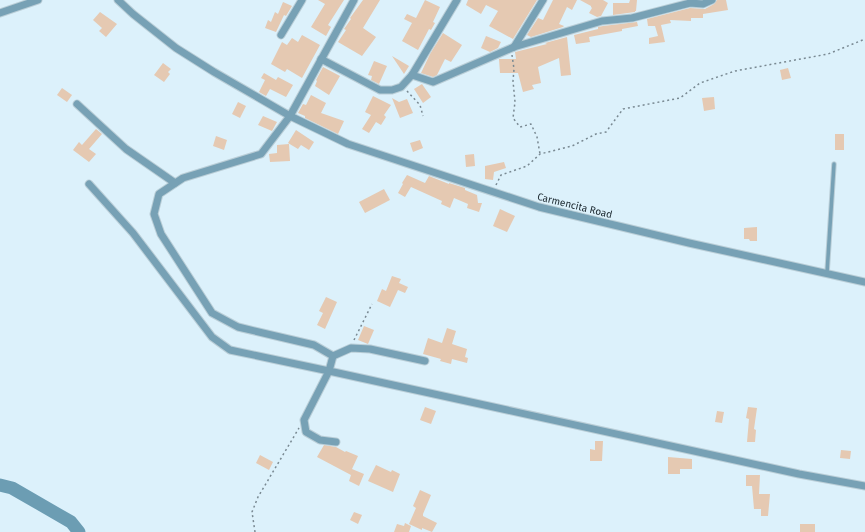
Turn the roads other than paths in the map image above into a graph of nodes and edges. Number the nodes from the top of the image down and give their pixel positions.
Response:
1 (38, 0) edge
2 (118, 0) edge
3 (302, 0) edge
4 (354, 0) edge
5 (456, 0) edge
6 (543, 0) edge
7 (712, 0) edge
8 (691, 2) edge
9 (0, 13) edge
10 (281, 35) dead end
11 (514, 48) junction
12 (321, 60) junction
13 (412, 75) junction
14 (77, 104) dead end
15 (290, 116) junction
16 (834, 164) dead end
17 (175, 183) junction
18 (89, 184) dead end
19 (827, 273) junction
20 (865, 282) edge
21 (333, 356) junction
22 (424, 362) dead end
23 (329, 371) junction
24 (336, 442) dead end
25 (865, 486) edge

1 - 9 street
2 - 15 street, Carmencita Road
3 - 10 street
4 - 12 street
5 - 13 street
6 - 11 street
7 - 8 street
8 - 11 street
11 - 13 street
12 - 13 street
12 - 15 street
14 - 17 street
15 - 17 street
15 - 19 street, Carmencita Road
16 - 19 lane
17 - 21 street
18 - 23 street
19 - 20 street, Carmencita Road
21 - 22 street
21 - 23 street
23 - 24 street
23 - 25 street

